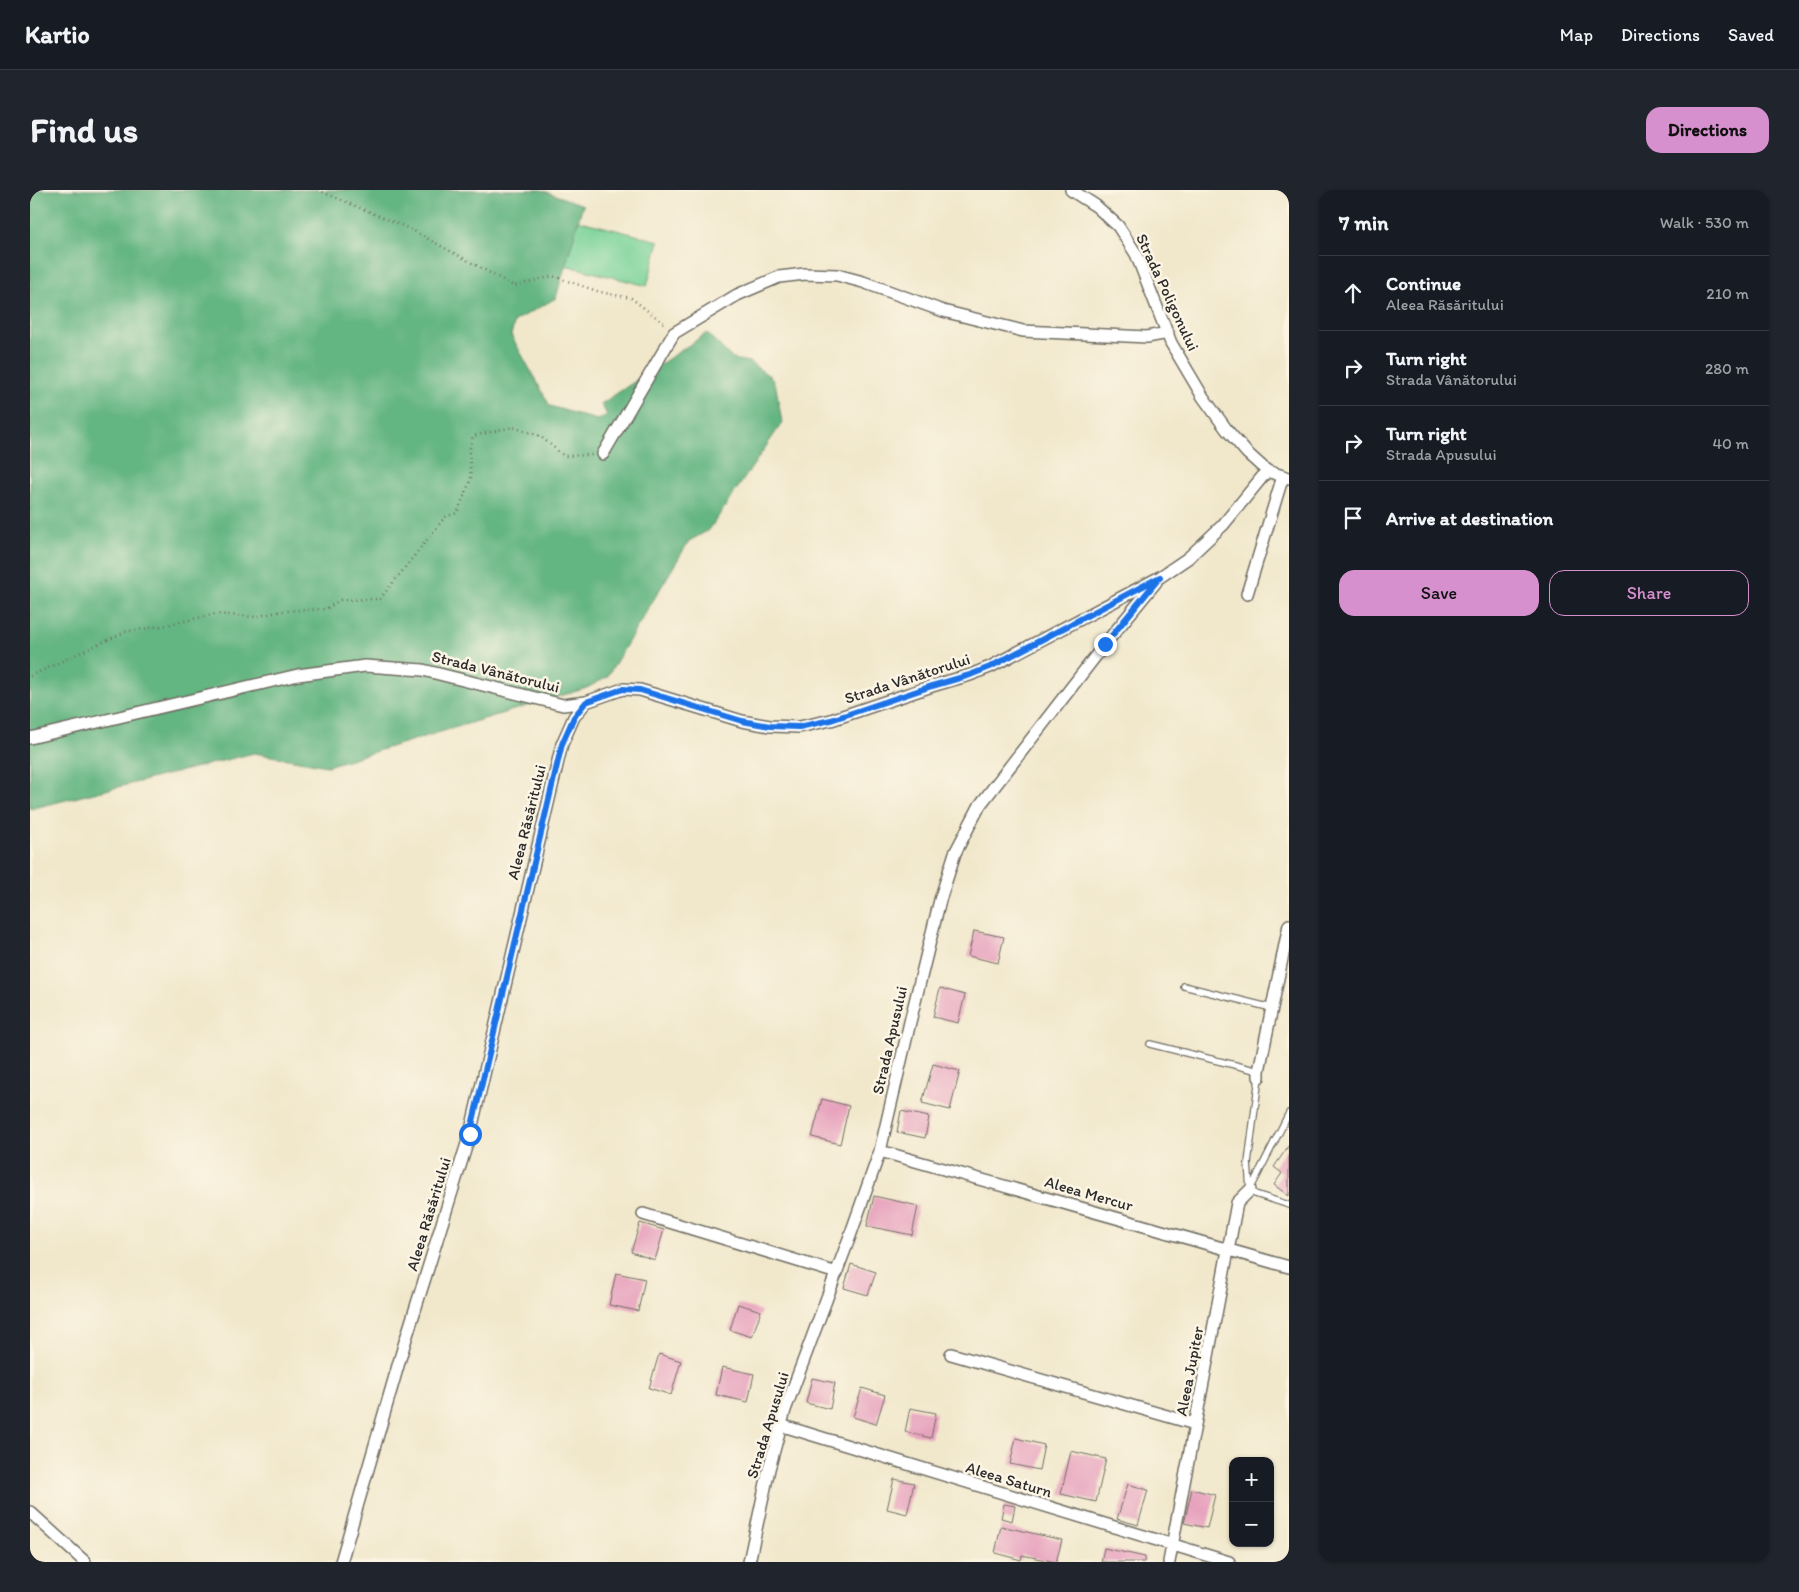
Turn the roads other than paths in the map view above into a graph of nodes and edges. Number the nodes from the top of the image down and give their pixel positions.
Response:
1 (1071, 190) edge
2 (1168, 334) junction
3 (603, 454) road end
4 (1268, 471) junction
5 (1286, 477) edge
6 (1160, 577) junction
7 (1247, 594) dead end
8 (586, 702) junction
9 (30, 738) edge
10 (1289, 925) edge
11 (1184, 986) dead end
12 (1272, 1008) junction
13 (1150, 1044) dead end
14 (1259, 1074) junction
15 (1289, 1113) edge
16 (880, 1151) junction
17 (1250, 1190) junction
18 (1289, 1205) edge
19 (643, 1214) dead end
20 (1229, 1249) junction
21 (1289, 1267) edge
22 (836, 1273) junction
23 (951, 1354) dead end
24 (1195, 1424) junction
25 (780, 1425) junction
26 (30, 1512) edge
27 (1172, 1546) junction
28 (85, 1562) edge
29 (341, 1562) edge
30 (749, 1562) edge
31 (1170, 1562) edge
32 (1229, 1562) edge

1 - 2 street, Strada Poligonului
2 - 3 street
2 - 4 street, Strada Poligonului
4 - 5 street, Strada Poligonului
4 - 6 street, Strada Vânătorului
5 - 7 street
6 - 8 street, Strada Vânătorului
6 - 16 street, Strada Apusului
8 - 9 street, Strada Vânătorului
8 - 29 street, Aleea Răsăritului
10 - 12 street
11 - 12 lane
12 - 14 street
13 - 14 lane
14 - 17 lane
15 - 17 lane
16 - 20 street, Aleea Mercur
16 - 22 street, Strada Apusului
17 - 18 lane
17 - 20 street, Aleea Jupiter
19 - 22 street
20 - 21 street, Aleea Mercur
20 - 24 street, Aleea Jupiter
22 - 25 street, Strada Apusului
23 - 24 street
24 - 27 street, Aleea Jupiter
25 - 27 street, Aleea Saturn
25 - 30 street, Strada Apusului
26 - 28 street
27 - 31 street, Aleea Jupiter
27 - 32 street, Aleea Saturn

